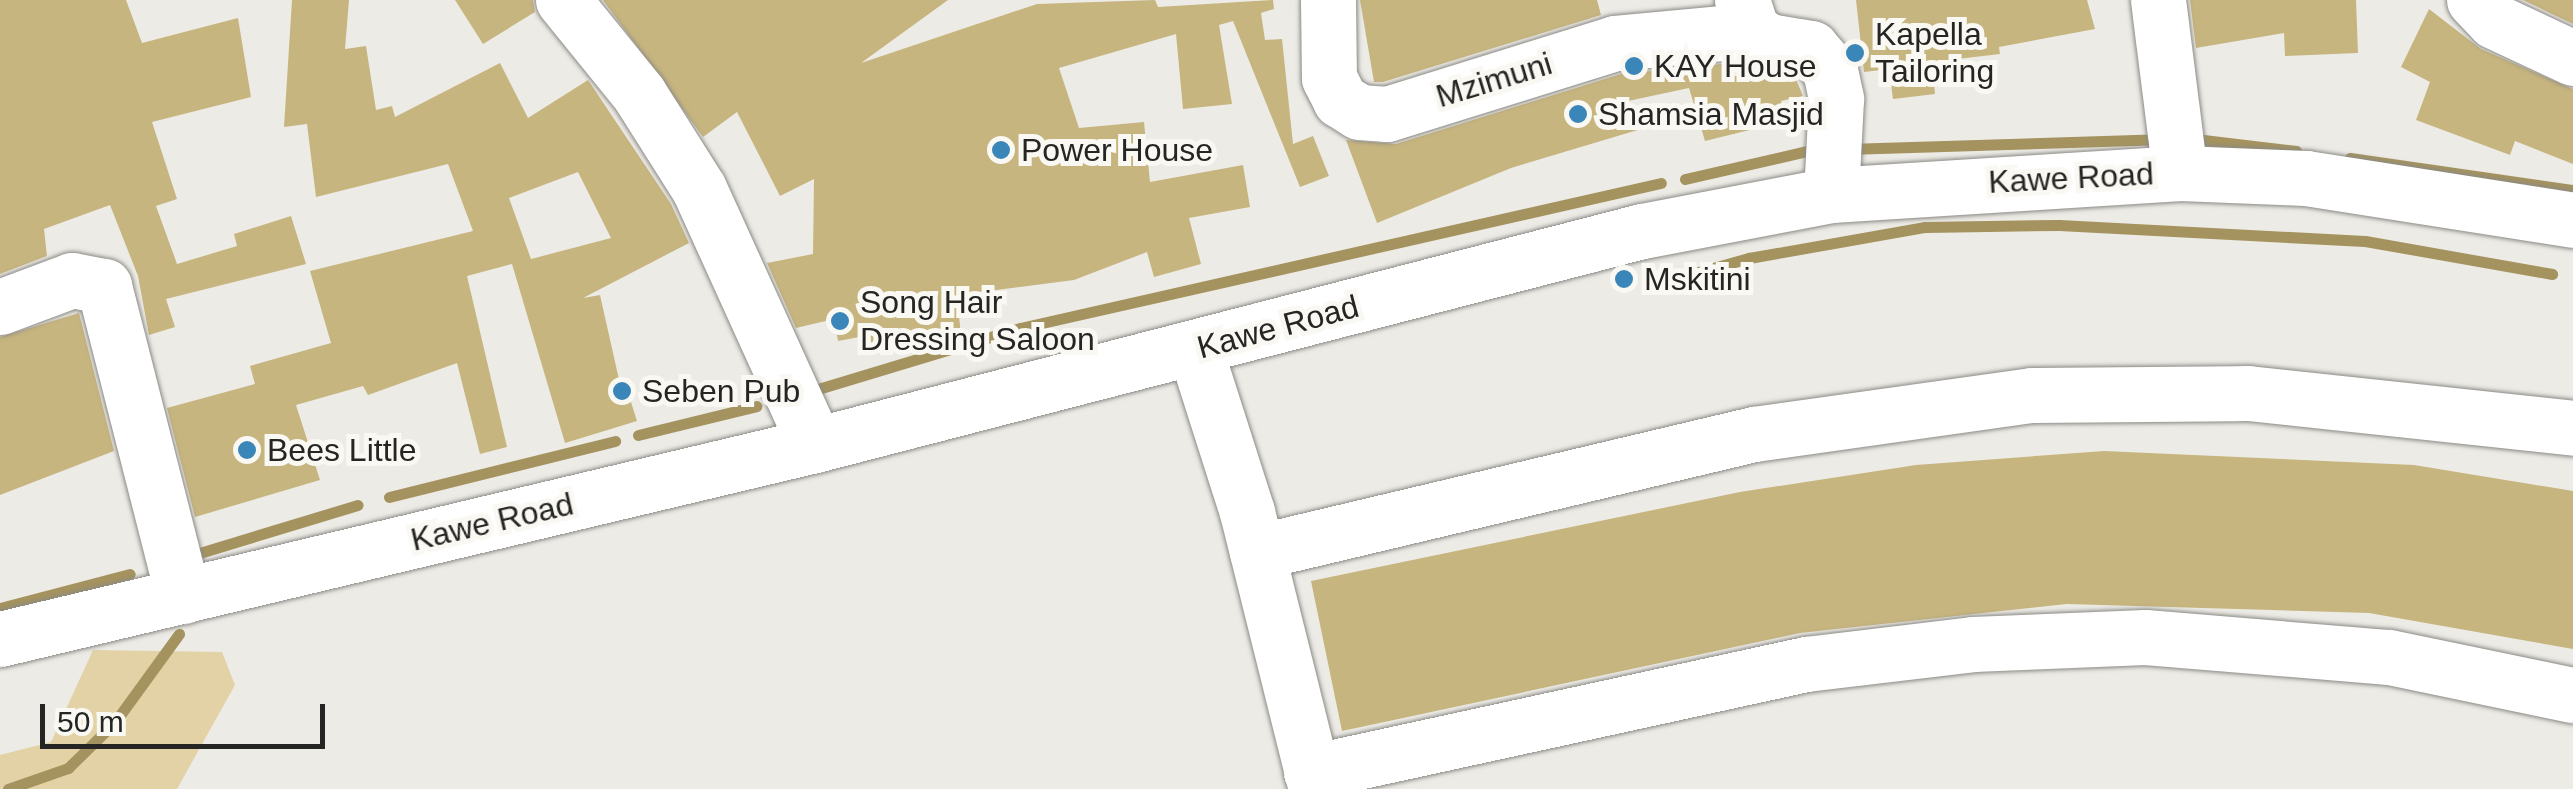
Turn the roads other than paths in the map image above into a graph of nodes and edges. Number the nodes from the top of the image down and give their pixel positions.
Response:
1 (563, 0) edge
2 (1328, 0) edge
3 (2158, 0) edge
4 (2474, 0) edge
5 (1747, 15) edge
6 (2573, 58) edge
7 (2180, 173) junction
8 (1830, 196) junction
9 (2573, 220) edge
10 (0, 306) edge
11 (1194, 349) junction
12 (2573, 428) edge
13 (815, 444) junction
14 (1256, 552) junction
15 (183, 596) junction
16 (0, 639) edge
17 (2573, 695) edge
18 (1314, 780) edge

1 - 13 main road
2 - 5 main road, Mzimuni
3 - 7 main road
4 - 6 main road
5 - 8 main road
7 - 8 main road, Kawe Road
7 - 9 main road, Kawe Road
8 - 11 main road, Kawe Road
10 - 15 main road
11 - 13 main road, Kawe Road
11 - 14 main road
12 - 14 main road
13 - 15 main road, Kawe Road
14 - 18 main road
15 - 16 main road, Kawe Road
17 - 18 main road

